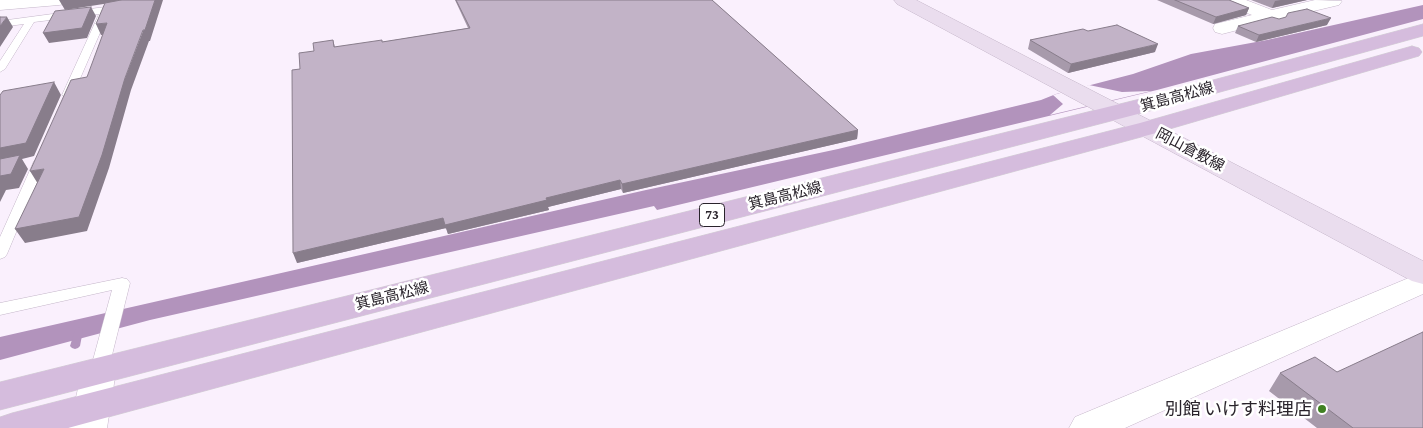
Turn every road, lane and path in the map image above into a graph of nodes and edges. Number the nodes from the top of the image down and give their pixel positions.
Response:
1 (59, 0) edge
2 (904, 0) edge
3 (1230, 0) edge
4 (1333, 1) edge
5 (0, 5) edge
6 (1270, 16) junction
7 (31, 20) junction
8 (0, 24) edge
9 (1289, 24) edge
10 (1222, 28) dead end
11 (1423, 30) edge
12 (1423, 49) edge
13 (0, 69) edge
14 (72, 87) junction
15 (54, 90) edge
16 (65, 104) edge
17 (1108, 108) junction
18 (1148, 128) junction
19 (24, 164) dead end
20 (3, 241) edge
21 (0, 254) edge
22 (1423, 274) edge
23 (1423, 282) edge
24 (0, 309) edge
25 (99, 371) junction
26 (0, 396) edge
27 (89, 418) edge
28 (12, 428) edge
29 (1088, 428) edge

1 - 5 street
2 - 17 main road, 岡山倉敷線
3 - 6 street
4 - 6 street
6 - 9 street
6 - 10 street
7 - 8 lane
7 - 13 lane
7 - 14 lane
11 - 17 main road, 箕島高松線 / 73
12 - 18 main road, 箕島高松線 / 73
14 - 15 lane
14 - 16 lane
17 - 18 main road, 岡山倉敷線
17 - 25 main road, 箕島高松線 / 73
18 - 22 main road, 岡山倉敷線
18 - 27 main road, 箕島高松線 / 73
19 - 20 lane
20 - 21 lane
23 - 29 street
24 - 25 lane
25 - 26 main road, 箕島高松線 / 73
25 - 27 street
27 - 28 main road, 箕島高松線 / 73

